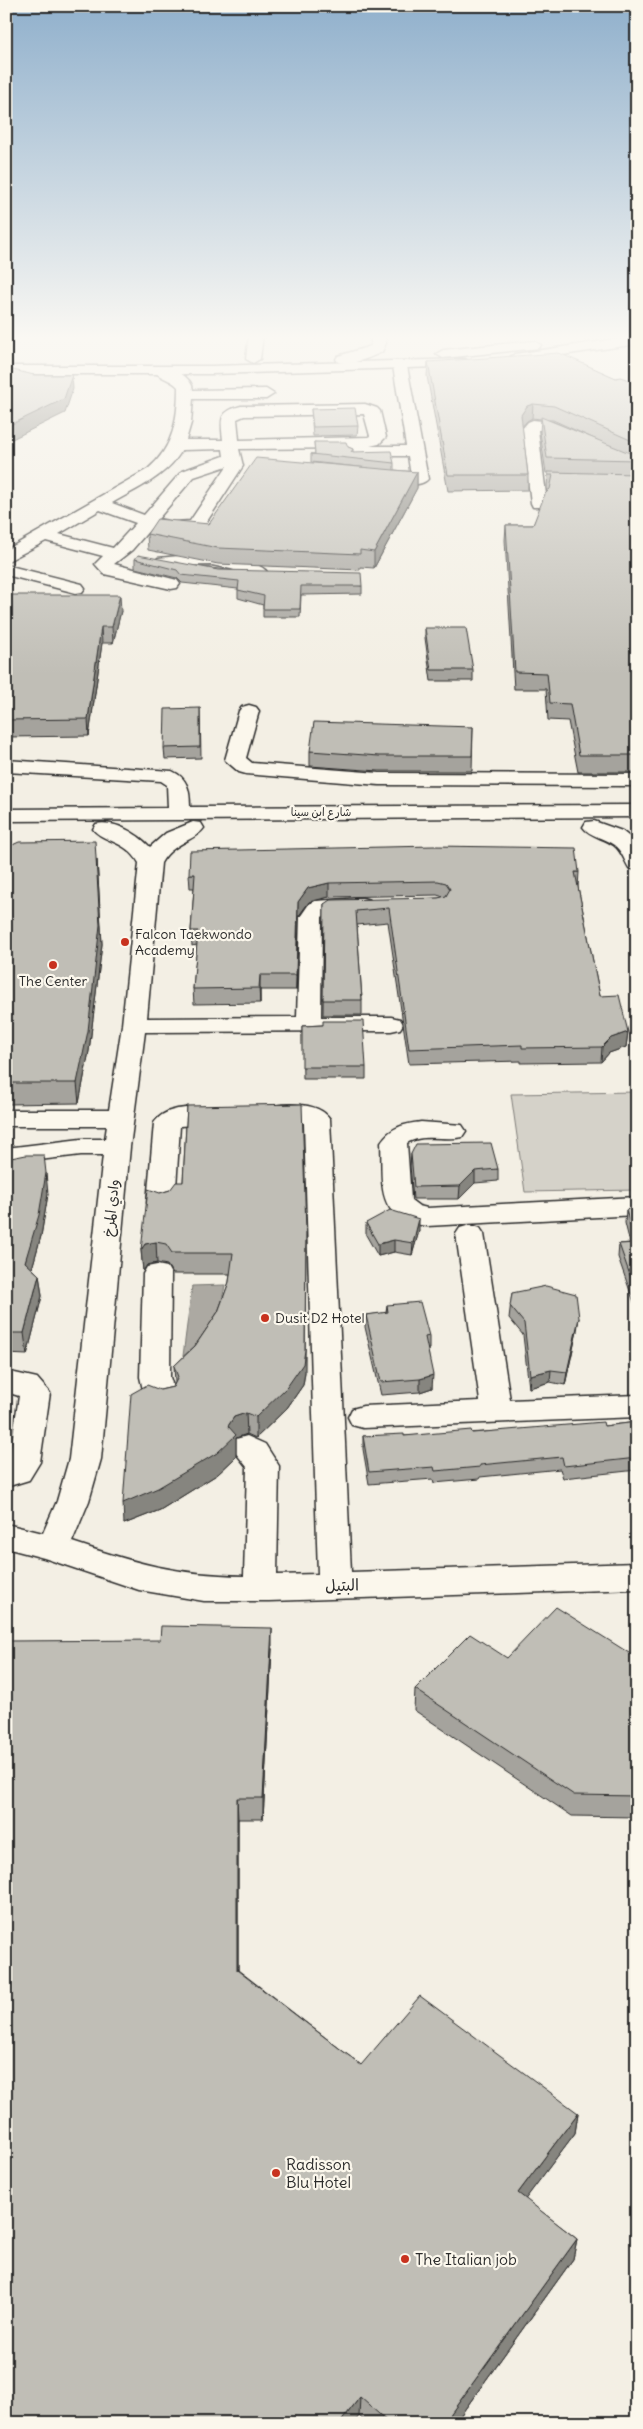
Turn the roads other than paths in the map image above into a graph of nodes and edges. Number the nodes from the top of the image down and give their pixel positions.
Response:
1 (176, 448) edge
2 (208, 448) edge
3 (237, 448) edge
4 (267, 448) edge
5 (532, 448) edge
6 (604, 448) edge
7 (231, 451) junction
8 (416, 451) joint
9 (632, 460) edge
10 (204, 469) junction
11 (228, 475) junction
12 (359, 475) edge
13 (536, 480) junction
14 (553, 480) edge
15 (103, 502) junction
16 (539, 503) edge
17 (151, 517) junction
18 (48, 533) junction
19 (129, 553) junction
20 (6, 557) edge
21 (6, 570) edge
22 (278, 574) edge
23 (171, 584) dead end
24 (76, 588) dead end
25 (249, 711) dead end
26 (6, 766) edge
27 (379, 779) junction
28 (637, 780) edge
29 (637, 811) edge
30 (381, 812) junction
31 (6, 814) edge
32 (186, 821) junction
33 (594, 827) junction
34 (637, 828) edge
35 (104, 829) junction
36 (6, 830) edge
37 (150, 863) junction
38 (637, 863) edge
39 (388, 904) edge
40 (309, 1024) junction
41 (391, 1024) dead end
42 (134, 1025) junction
43 (18, 1118) edge
44 (121, 1118) junction
45 (453, 1131) dead end
46 (117, 1147) junction
47 (15, 1156) edge
48 (161, 1203) edge
49 (637, 1206) edge
50 (470, 1234) dead end
51 (157, 1274) dead end
52 (6, 1381) edge
53 (162, 1399) edge
54 (637, 1406) edge
55 (498, 1412) junction
56 (363, 1417) dead end
57 (246, 1447) dead end
58 (6, 1475) edge
59 (6, 1536) edge
60 (53, 1548) junction
61 (637, 1576) edge
62 (335, 1586) junction
63 (260, 1587) junction

1 - 15 street
2 - 7 street
3 - 7 street
4 - 8 street
5 - 13 street
6 - 9 street
7 - 10 street
7 - 11 street
8 - 12 street
10 - 11 street
10 - 17 street
11 - 17 street
13 - 14 street
13 - 16 street
15 - 17 street
15 - 18 street
17 - 19 street
18 - 19 street
18 - 20 street
19 - 22 street
19 - 23 street
21 - 24 street
25 - 27 street
26 - 32 street
27 - 28 street
27 - 30 street
29 - 30 street, شارع ابن سينا
30 - 32 street, شارع ابن سينا
31 - 32 street, شارع ابن سينا
32 - 33 street, شارع ابن سينا
32 - 35 street, شارع ابن سينا
32 - 37 street
33 - 34 street, شارع ابن سينا
33 - 38 street
35 - 36 street, شارع ابن سينا
35 - 37 street
37 - 42 street, وادي المرخ
39 - 40 street
40 - 41 street
40 - 42 street
42 - 44 street, وادي المرخ
43 - 44 street
43 - 47 street
44 - 46 street, وادي المرخ
45 - 49 street
46 - 47 street
46 - 60 street, وادي المرخ
48 - 62 street
50 - 55 street
51 - 53 street
52 - 58 street
54 - 55 street
55 - 56 street
57 - 63 street
59 - 60 street, البتيل
60 - 63 street, البتيل
61 - 62 street, البتيل
62 - 63 street, البتيل

